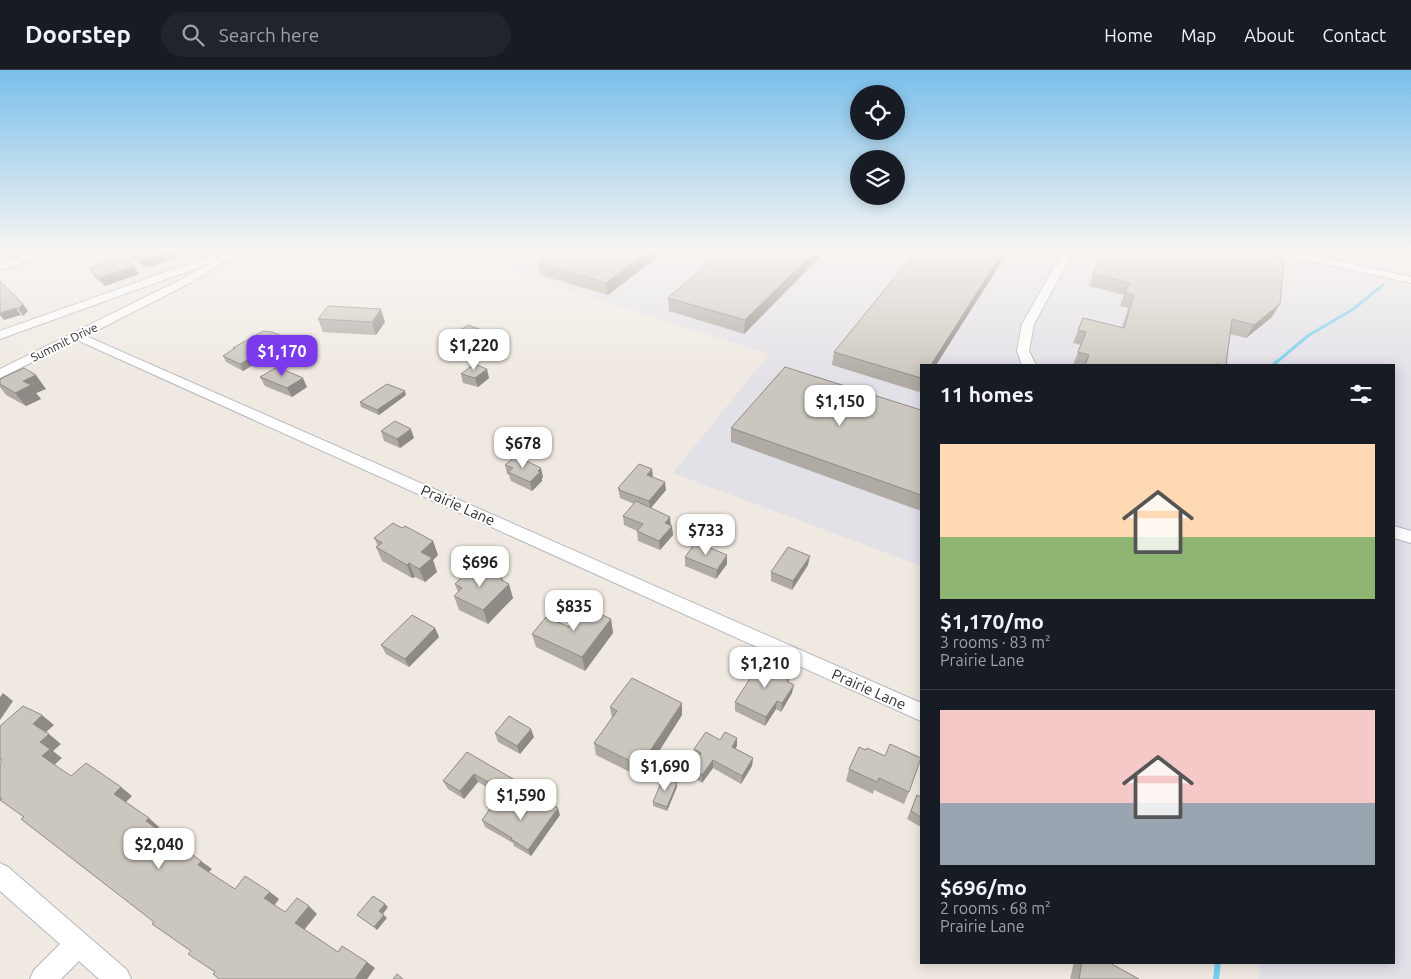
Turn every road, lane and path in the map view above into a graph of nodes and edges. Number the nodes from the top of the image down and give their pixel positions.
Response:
1 (115, 292) edge
2 (163, 292) edge
3 (1045, 292) edge
4 (0, 334) edge
5 (77, 336) junction
6 (1029, 364) edge
7 (0, 374) edge
8 (1395, 532) edge
9 (1411, 537) edge
10 (920, 712) edge
11 (0, 876) edge
12 (78, 944) junction
13 (43, 979) edge
14 (118, 979) edge

1 - 4 street
2 - 5 street, Summit Drive
3 - 6 street
5 - 7 street, Summit Drive
5 - 10 street, Prairie Lane
8 - 9 street
11 - 12 street
12 - 13 street
12 - 14 street

